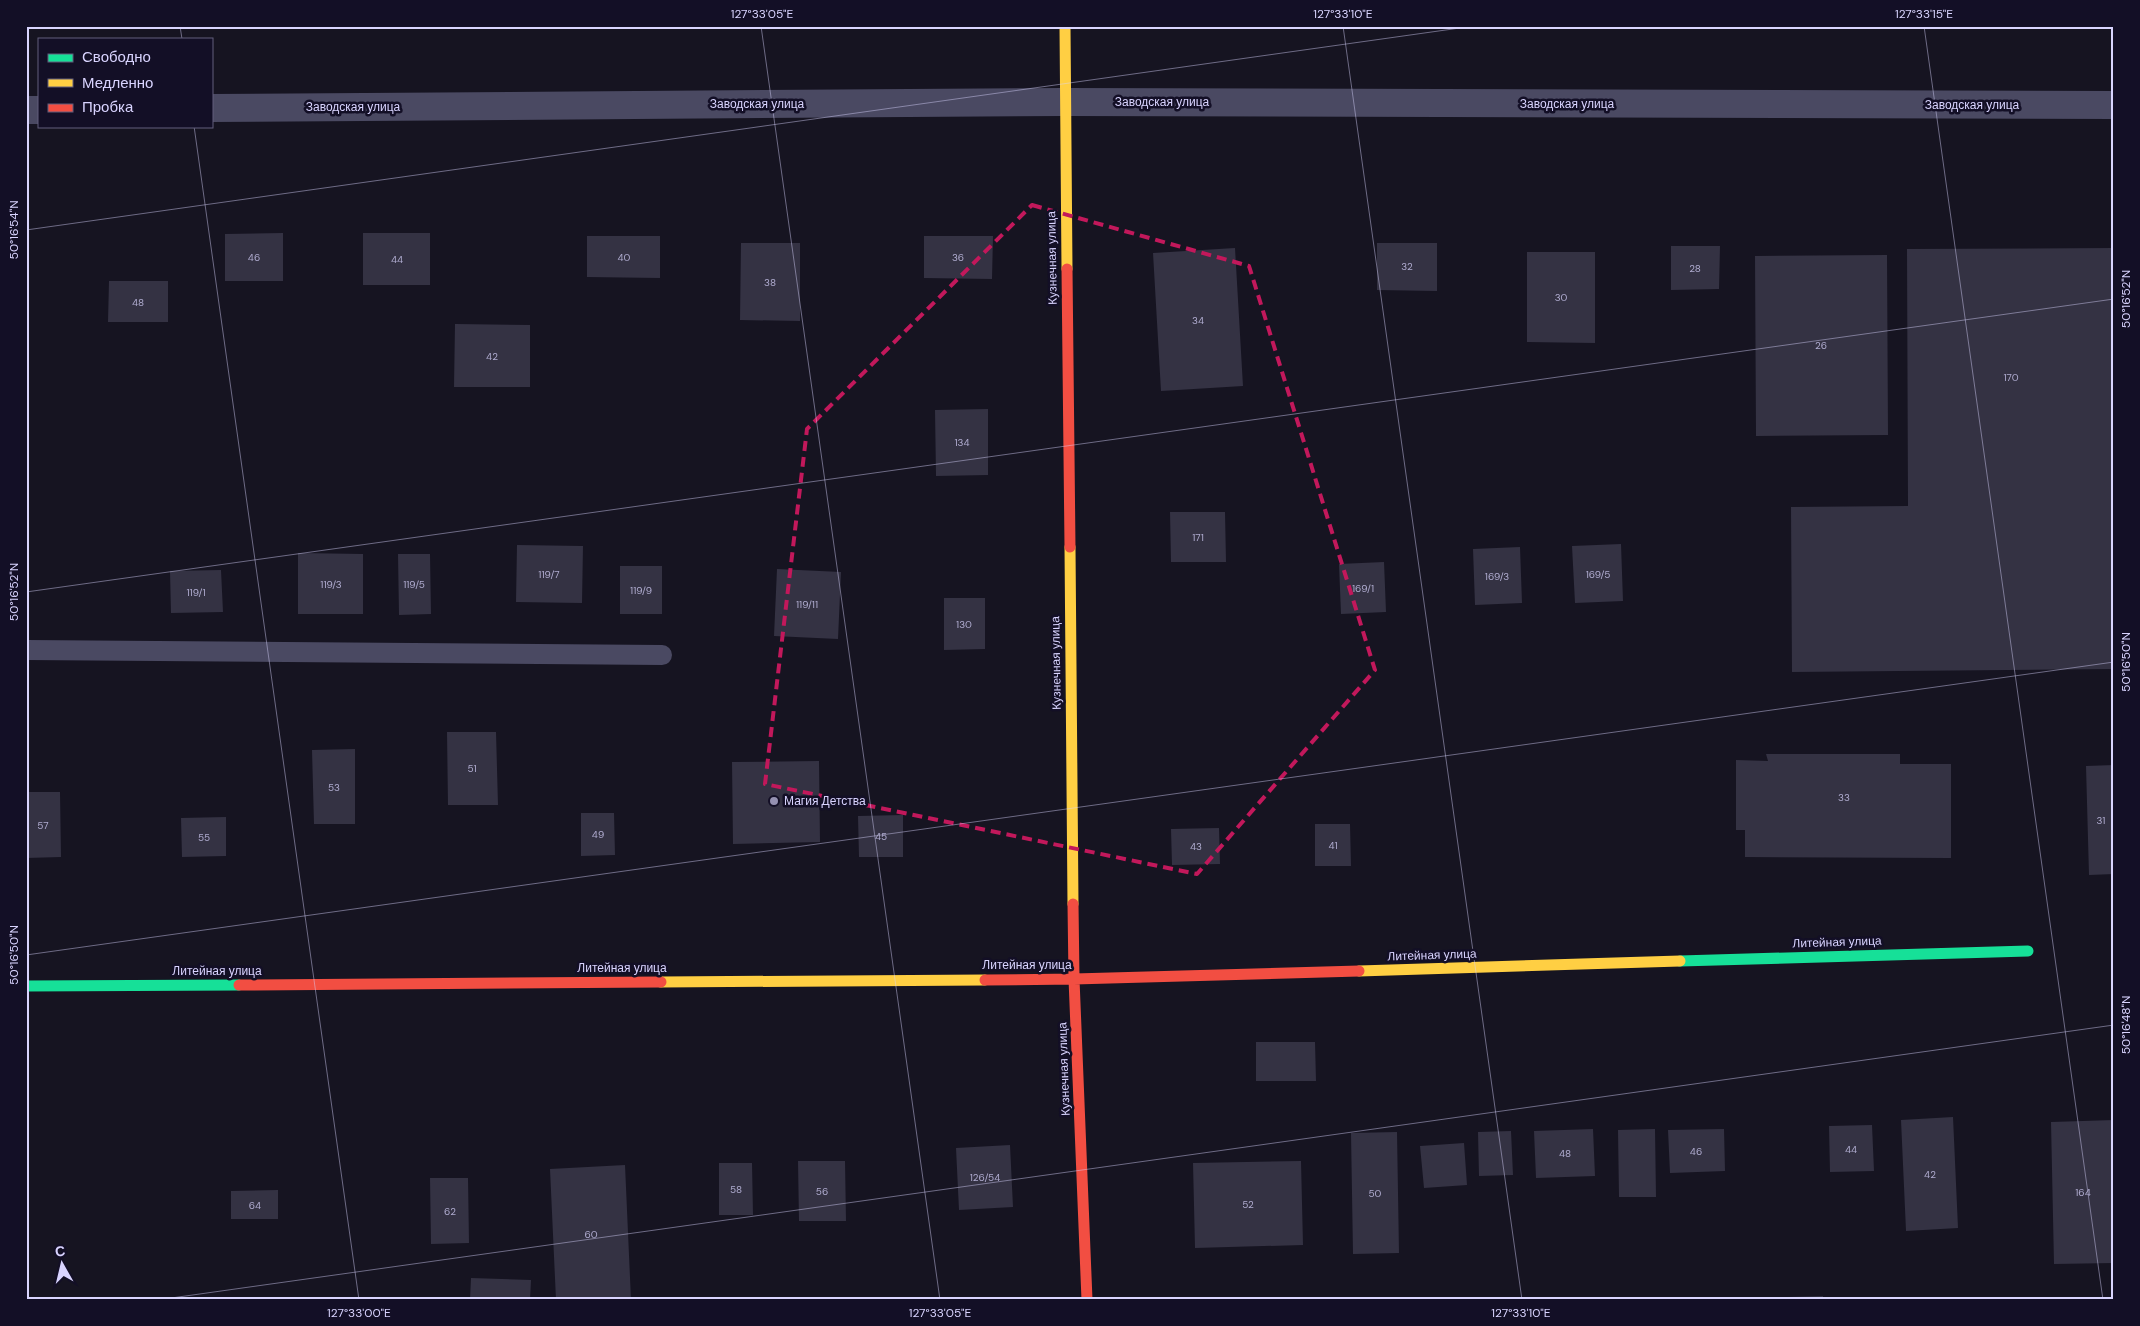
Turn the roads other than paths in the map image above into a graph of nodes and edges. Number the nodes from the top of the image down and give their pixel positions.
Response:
1 (1065, 26) edge
2 (1064, 102) junction
3 (2114, 106) edge
4 (212, 108) edge
5 (26, 650) edge
6 (662, 655) dead end
7 (2028, 951) dead end
8 (1074, 979) junction
9 (26, 986) edge
10 (1087, 1300) edge

1 - 2 street, Кузнечная улица
2 - 3 street, Заводская улица
2 - 4 street, Заводская улица
2 - 8 street, Кузнечная улица
5 - 6 lane
7 - 8 street, Литейная улица
8 - 9 street, Литейная улица
8 - 10 street, Кузнечная улица

